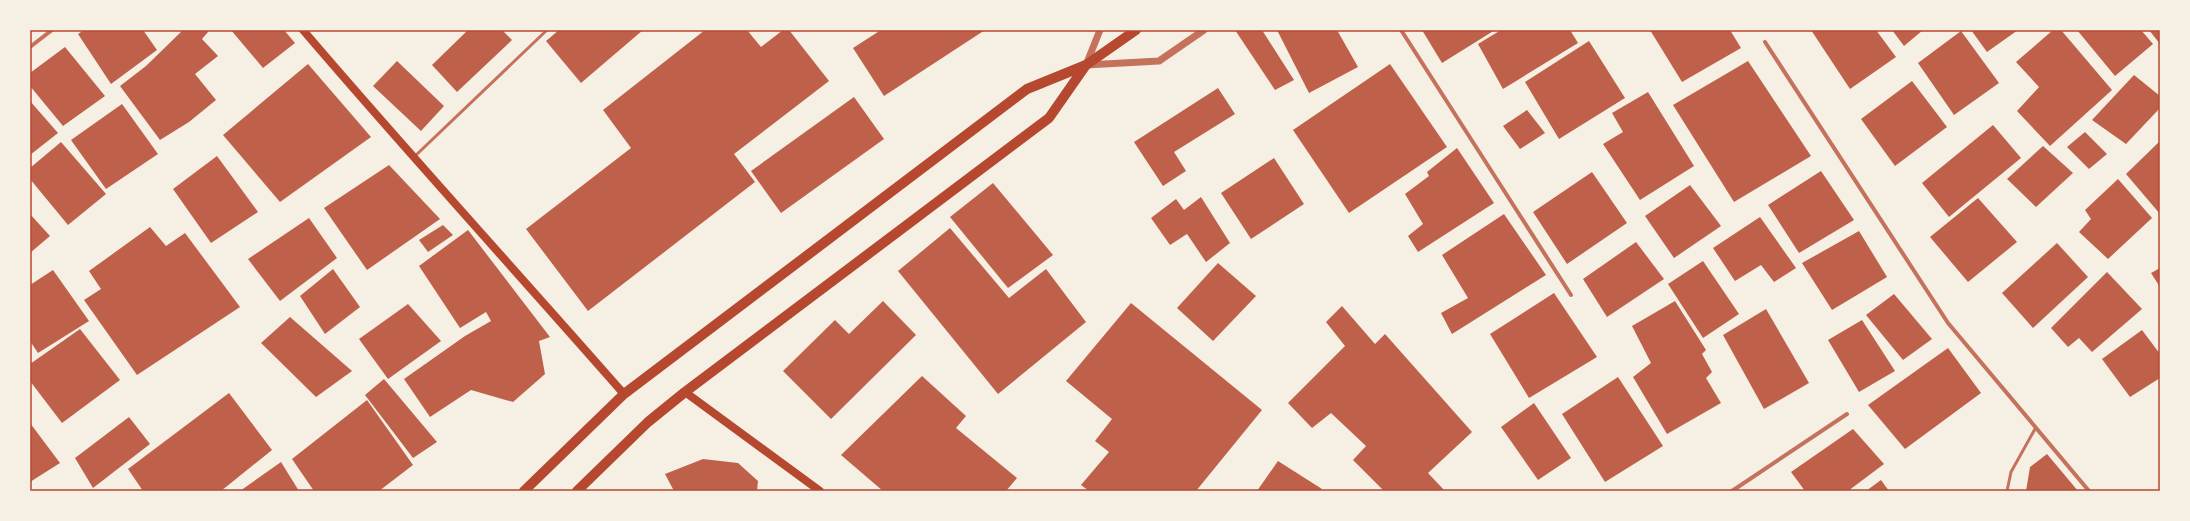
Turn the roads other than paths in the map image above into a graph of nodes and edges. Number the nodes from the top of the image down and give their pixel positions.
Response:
1 (52, 30) edge
2 (303, 30) edge
3 (547, 30) edge
4 (1100, 30) edge
5 (1136, 30) edge
6 (1204, 30) edge
7 (1401, 30) edge
8 (1765, 42) dead end
9 (30, 47) edge
10 (1086, 65) junction
11 (414, 157) junction
12 (1571, 295) dead end
13 (684, 392) junction
14 (624, 394) junction
15 (1847, 414) dead end
16 (2035, 429) junction
17 (524, 491) edge
18 (577, 491) edge
19 (820, 491) edge
20 (1732, 491) edge
21 (2007, 491) edge
22 (2089, 491) edge

1 - 9 street
2 - 11 main road
3 - 11 lane
4 - 10 street
5 - 10 main road
6 - 10 street
7 - 12 street
8 - 16 street
10 - 13 main road
10 - 14 main road
11 - 14 main road
13 - 18 main road
13 - 19 main road
14 - 17 main road
15 - 20 street
16 - 21 lane
16 - 22 street

